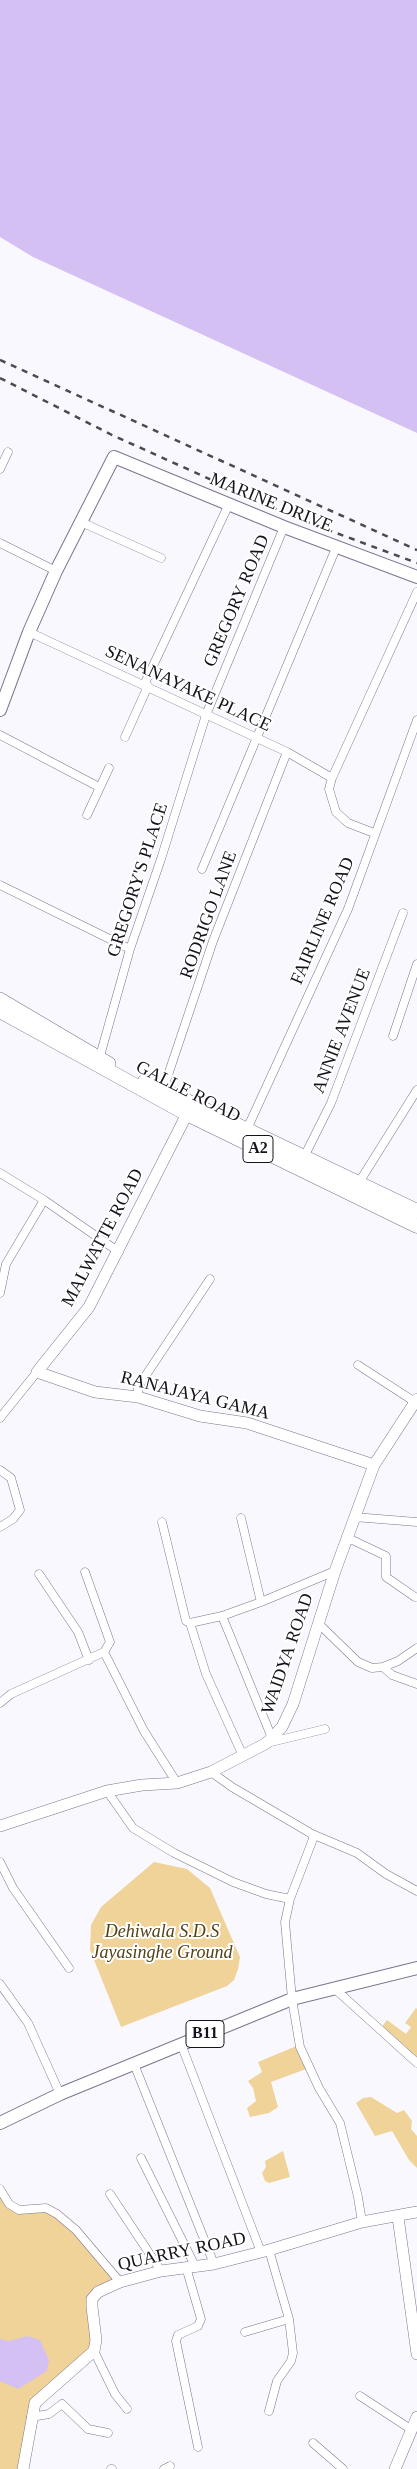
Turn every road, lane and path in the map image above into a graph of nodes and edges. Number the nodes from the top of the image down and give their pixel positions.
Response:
1 (8, 452) dead end
2 (0, 468) edge
3 (229, 504) junction
4 (80, 522) junction
5 (284, 527) junction
6 (0, 543) edge
7 (336, 548) junction
8 (162, 558) dead end
9 (56, 571) junction
10 (417, 578) edge
11 (417, 592) edge
12 (29, 632) junction
13 (146, 686) junction
14 (3, 691) edge
15 (0, 710) edge
16 (206, 715) junction
17 (417, 720) edge
18 (0, 735) edge
19 (125, 737) dead end
20 (257, 738) junction
21 (288, 752) junction
22 (109, 768) dead end
23 (332, 778) junction
24 (100, 787) junction
25 (87, 815) dead end
26 (374, 833) junction
27 (202, 869) dead end
28 (0, 885) edge
29 (404, 913) dead end
30 (130, 949) junction
31 (417, 964) edge
32 (0, 998) edge
33 (0, 1004) edge
34 (0, 1011) edge
35 (0, 1017) edge
36 (393, 1036) dead end
37 (74, 1049) junction
38 (104, 1063) junction
39 (163, 1090) junction
40 (417, 1090) edge
41 (187, 1114) junction
42 (247, 1129) junction
43 (304, 1157) junction
44 (0, 1174) edge
45 (358, 1184) junction
46 (44, 1200) junction
47 (417, 1211) edge
48 (417, 1226) edge
49 (119, 1252) junction
50 (210, 1279) dead end
51 (0, 1293) edge
52 (358, 1365) dead end
53 (37, 1372) junction
54 (138, 1397) junction
55 (416, 1400) edge
56 (0, 1418) edge
57 (374, 1465) junction
58 (0, 1470) edge
59 (241, 1518) dead end
60 (354, 1518) junction
61 (162, 1522) dead end
62 (417, 1522) edge
63 (0, 1527) edge
64 (346, 1537) junction
65 (335, 1571) junction
66 (85, 1572) dead end
67 (39, 1574) dead end
68 (414, 1597) dead end
69 (261, 1602) junction
70 (222, 1616) junction
71 (190, 1623) junction
72 (318, 1624) junction
73 (417, 1648) edge
74 (104, 1652) junction
75 (89, 1660) junction
76 (383, 1667) junction
77 (417, 1684) edge
78 (0, 1703) edge
79 (325, 1729) dead end
80 (268, 1741) junction
81 (243, 1756) junction
82 (211, 1772) junction
83 (177, 1783) junction
84 (107, 1791) junction
85 (0, 1826) edge
86 (312, 1834) junction
87 (0, 1862) edge
88 (417, 1891) edge
89 (290, 1899) junction
90 (69, 1968) dead end
91 (417, 1968) edge
92 (0, 1984) edge
93 (334, 1989) junction
94 (292, 1999) junction
95 (181, 2044) junction
96 (417, 2063) edge
97 (134, 2064) junction
98 (60, 2094) junction
99 (0, 2123) edge
100 (141, 2158) dead end
101 (0, 2189) edge
102 (110, 2194) dead end
103 (417, 2212) edge
104 (398, 2217) junction
105 (362, 2222) junction
106 (265, 2251) junction
107 (214, 2264) junction
108 (191, 2266) junction
109 (161, 2271) junction
110 (120, 2282) junction
111 (289, 2319) junction
112 (245, 2332) dead end
113 (94, 2352) junction
114 (417, 2354) edge
115 (360, 2396) dead end
116 (127, 2409) dead end
117 (269, 2410) dead end
118 (31, 2417) junction
119 (417, 2417) edge
120 (412, 2430) junction
121 (108, 2433) dead end
122 (313, 2442) dead end
123 (198, 2447) dead end
124 (23, 2469) edge
125 (344, 2469) edge
126 (395, 2469) edge

1 - 2 street
3 - 4 main road, MARINE DRIVE
3 - 5 main road, MARINE DRIVE
3 - 13 street
4 - 8 street
4 - 9 main road
5 - 7 main road, MARINE DRIVE
5 - 16 street, GREGORY ROAD
6 - 9 street
7 - 10 main road, MARINE DRIVE
7 - 20 street
9 - 12 main road
11 - 23 street
12 - 13 street, SENANAYAKE PLACE
12 - 14 main road
13 - 16 street, SENANAYAKE PLACE
13 - 19 street
14 - 15 main road
16 - 20 street, SENANAYAKE PLACE
16 - 30 street, GREGORY'S PLACE
17 - 26 street, FAIRLINE ROAD
18 - 24 street
20 - 21 street, SENANAYAKE PLACE
20 - 27 street
21 - 23 street, SENANAYAKE PLACE
21 - 39 street, RODRIGO LANE
22 - 24 street
23 - 26 street
24 - 25 street
26 - 42 street, FAIRLINE ROAD
28 - 30 street
29 - 43 street, ANNIE AVENUE
30 - 38 street, GREGORY'S PLACE
31 - 36 street
32 - 38 street
33 - 37 highway, GALLE ROAD / A2
34 - 37 highway, GALLE ROAD / A2
35 - 38 street
37 - 38 highway, GALLE ROAD / A2
38 - 39 highway, GALLE ROAD / A2
38 - 41 highway, GALLE ROAD / A2
39 - 42 highway, GALLE ROAD / A2
40 - 45 street
41 - 48 highway, GALLE ROAD / A2
41 - 49 street, MALWATTE ROAD
42 - 43 highway, GALLE ROAD / A2
43 - 45 highway, GALLE ROAD / A2
44 - 46 street
45 - 47 highway, GALLE ROAD / A2
46 - 49 street
46 - 51 street
49 - 53 street, MALWATTE ROAD
50 - 54 street
52 - 55 street
53 - 54 street, RANAJAYA GAMA
53 - 56 street
54 - 57 street, RANAJAYA GAMA
55 - 57 street, WAIDYA ROAD
57 - 60 street, WAIDYA ROAD
58 - 63 street
59 - 69 street
60 - 62 street
60 - 64 street, WAIDYA ROAD
61 - 71 street
64 - 65 street, WAIDYA ROAD
64 - 68 street
65 - 69 street
65 - 72 street, WAIDYA ROAD
66 - 74 street
67 - 75 street
69 - 70 street
70 - 71 street
70 - 80 street
71 - 81 street
72 - 76 street
72 - 80 street, WAIDYA ROAD
73 - 76 street
74 - 75 street
74 - 83 street
75 - 78 street
76 - 77 street
79 - 80 street
80 - 81 street, WAIDYA ROAD
81 - 82 street, WAIDYA ROAD
82 - 83 street, WAIDYA ROAD
82 - 86 street
83 - 84 street, WAIDYA ROAD
84 - 85 street, WAIDYA ROAD
84 - 89 street
86 - 88 street
86 - 89 street
87 - 90 street
89 - 94 street
91 - 93 main road, B11
92 - 98 street
93 - 94 main road, B11
93 - 96 street
94 - 95 main road, B11
94 - 105 street
95 - 97 main road, B11
95 - 106 street
97 - 98 main road, B11
97 - 107 street
98 - 99 main road, B11
100 - 108 street
101 - 110 street
102 - 109 street
103 - 104 street, QUARRY ROAD
104 - 105 street, QUARRY ROAD
104 - 114 street
105 - 106 street, QUARRY ROAD
106 - 107 street, QUARRY ROAD
106 - 111 street
107 - 108 street, QUARRY ROAD
108 - 109 street, QUARRY ROAD
108 - 123 street
109 - 110 street, QUARRY ROAD
110 - 113 street, QUARRY ROAD
111 - 112 street
111 - 117 street
113 - 116 street
113 - 118 street
115 - 120 street
118 - 121 street
118 - 124 street
119 - 120 street
120 - 126 street
122 - 125 street

